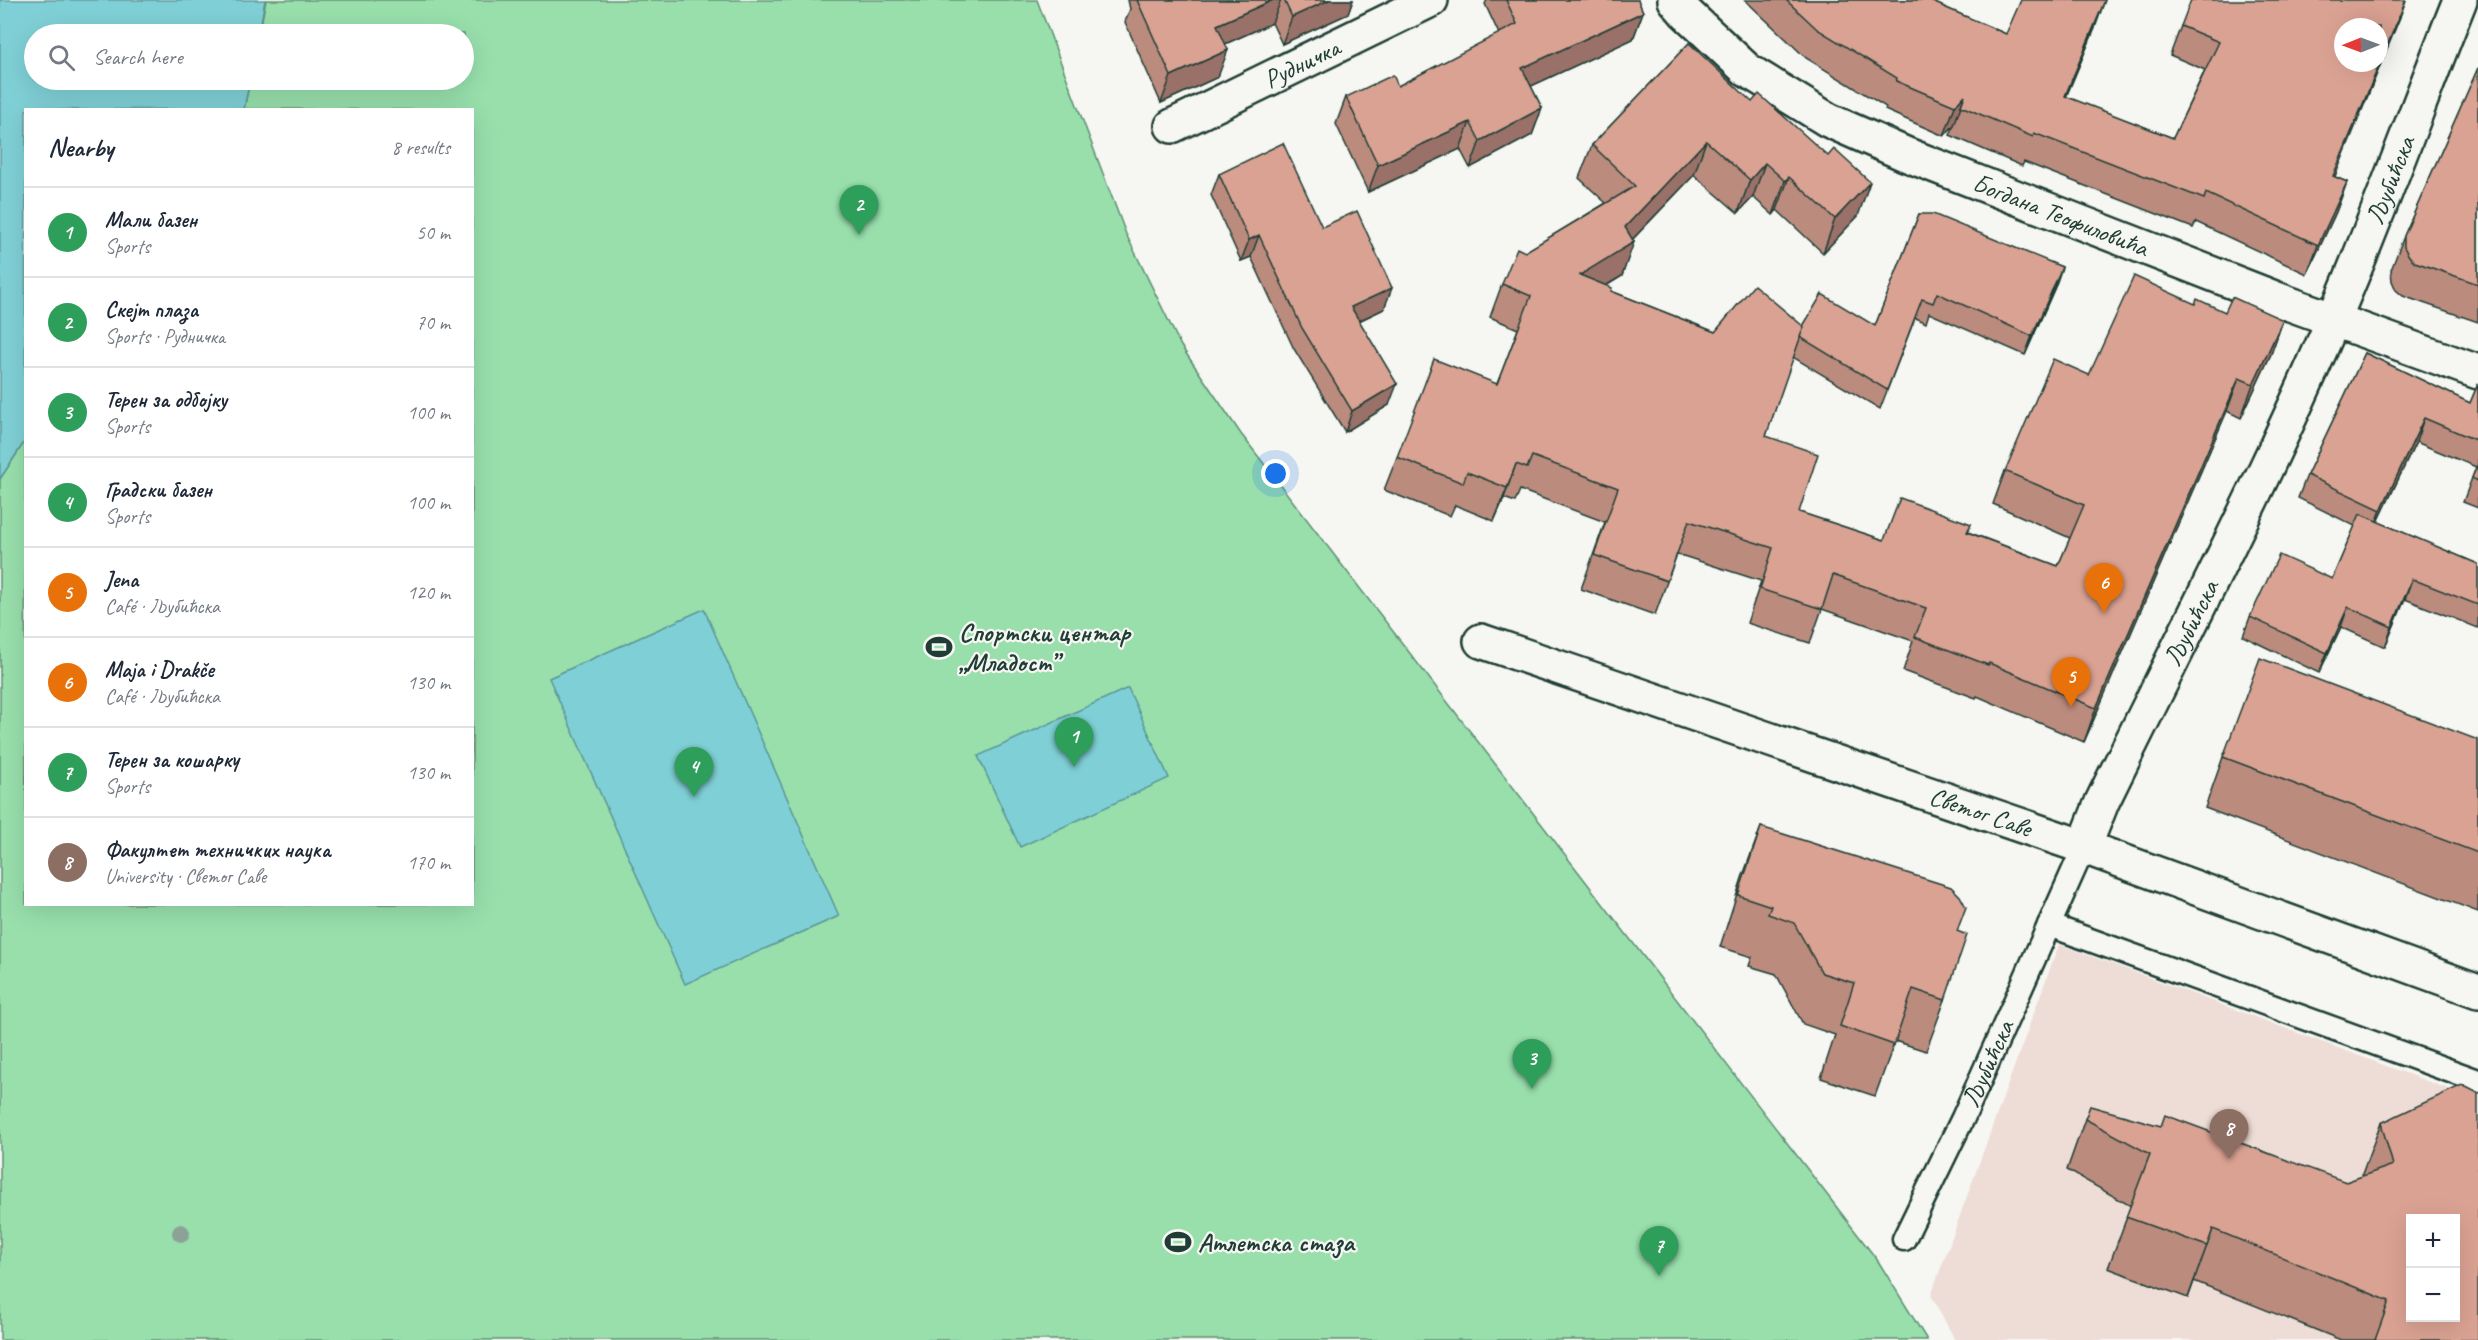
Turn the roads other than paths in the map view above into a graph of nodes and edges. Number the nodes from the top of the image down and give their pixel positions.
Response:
1 (1431, 0) edge
2 (1675, 0) edge
3 (2460, 0) edge
4 (1172, 126) dead end
5 (2332, 320) junction
6 (2478, 372) edge
7 (1481, 641) dead end
8 (2084, 847) junction
9 (2049, 925) junction
10 (2478, 991) edge
11 (2478, 1081) edge
12 (1904, 1239) dead end

1 - 4 street, Рудничка
2 - 5 street, Богдана Теофиловића
3 - 5 street, Љубићска
5 - 6 street, Богдана Теофиловића
5 - 8 street, Љубићска
7 - 8 street, Светог Саве
8 - 9 lane, Љубићска
8 - 10 street, Светог Саве
9 - 11 lane
9 - 12 lane, Љубићска

